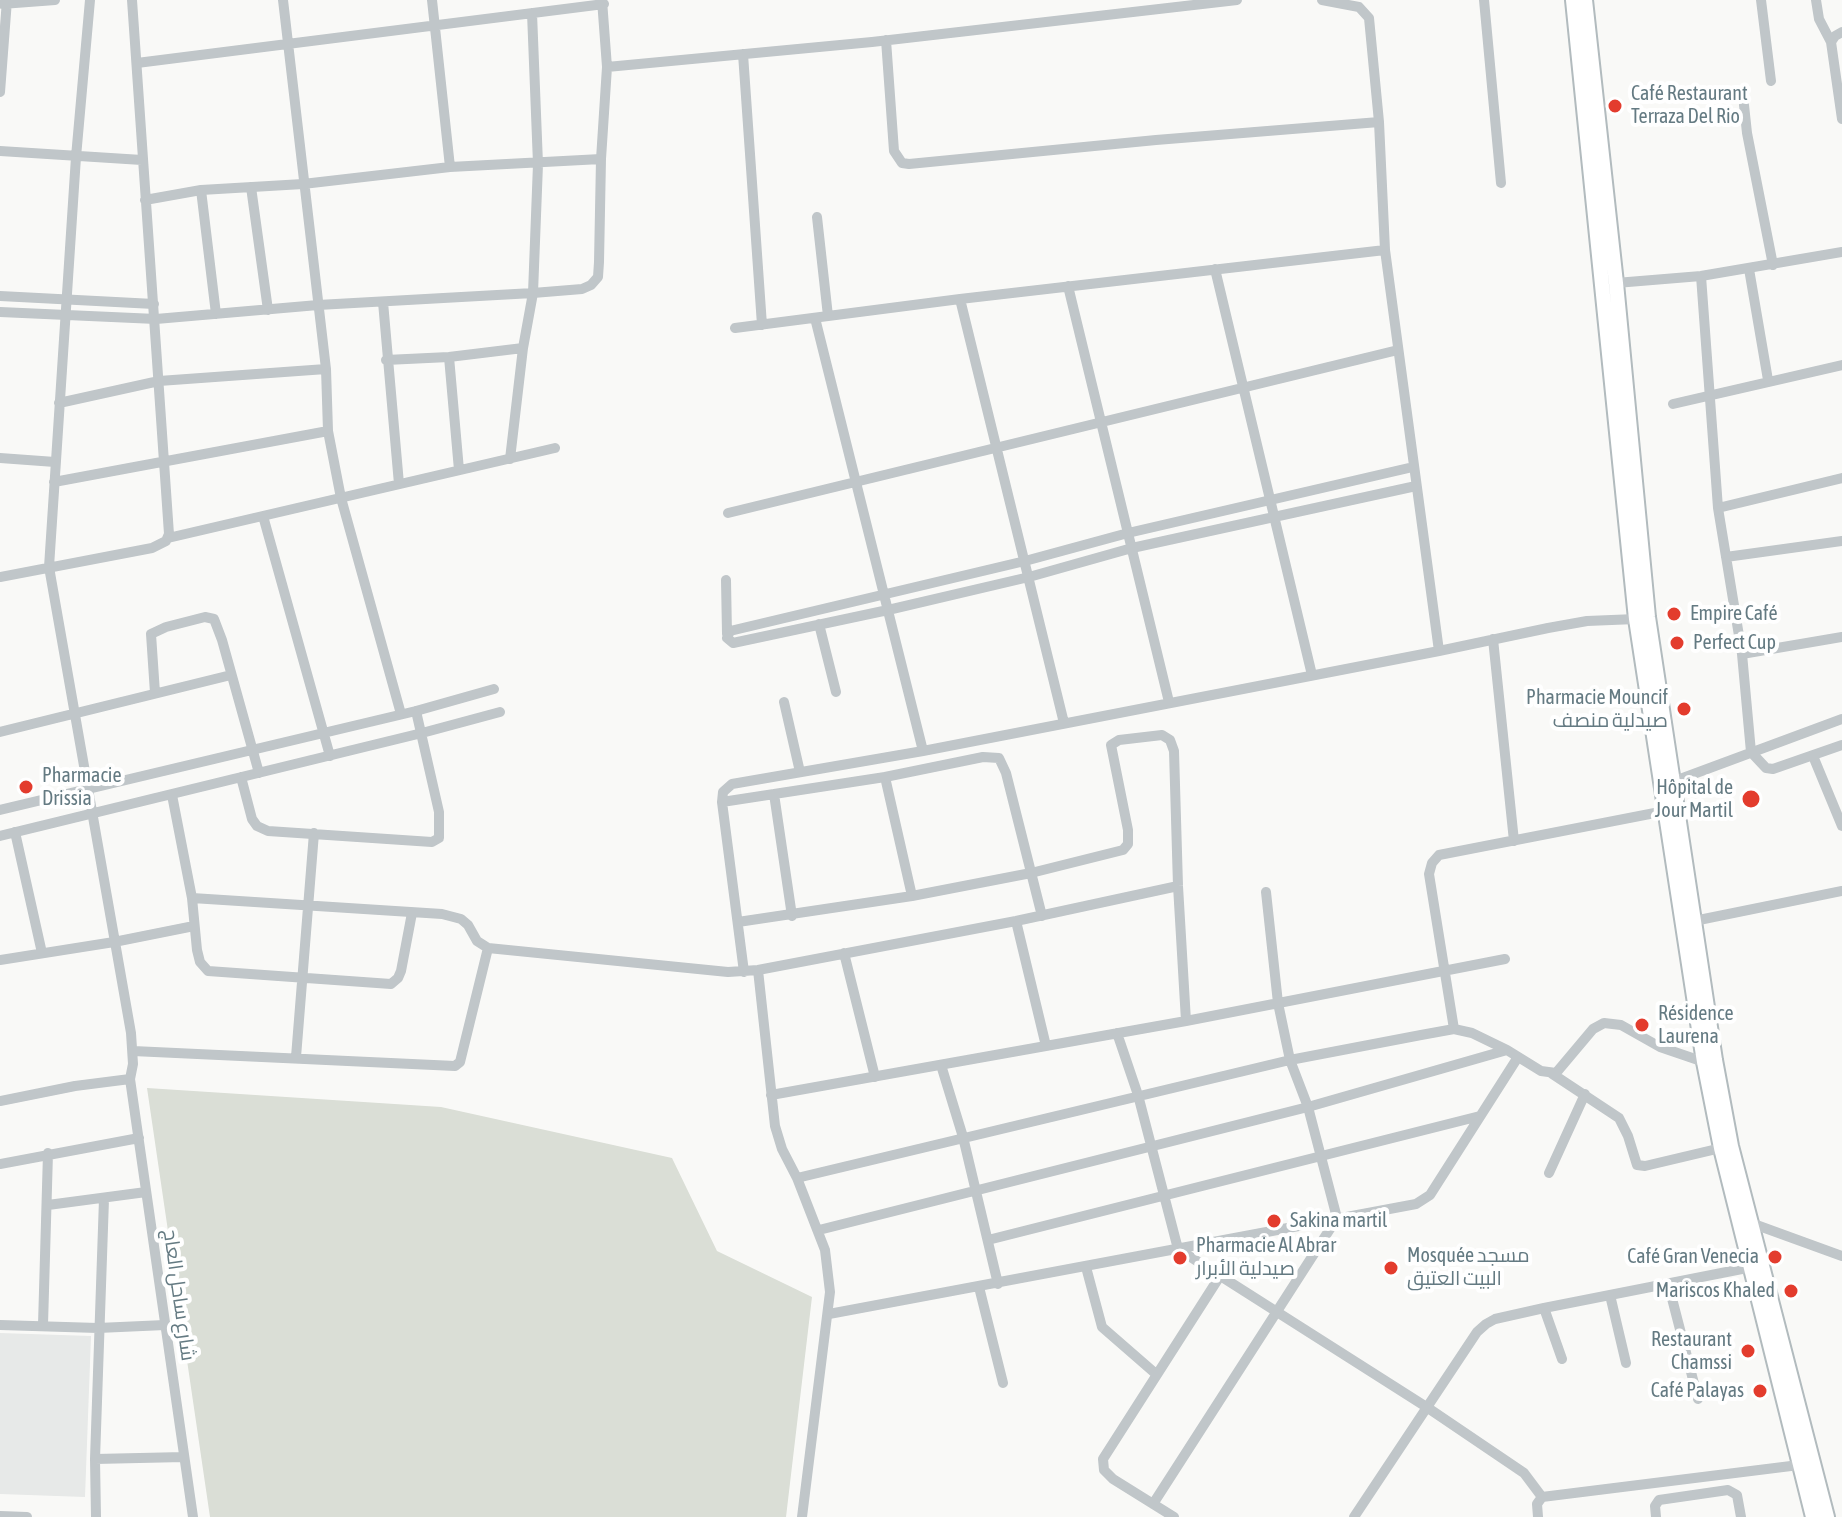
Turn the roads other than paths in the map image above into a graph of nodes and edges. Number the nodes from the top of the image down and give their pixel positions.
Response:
1 (55, 0) edge
2 (90, 0) edge
3 (132, 0) edge
4 (283, 0) edge
5 (432, 0) edge
6 (1237, 0) edge
7 (1322, 0) edge
8 (1484, 0) edge
9 (1573, 0) edge
10 (1585, 0) edge
11 (1761, 0) edge
12 (1816, 0) edge
13 (603, 2) edge
14 (5, 3) edge
15 (532, 13) junction
16 (435, 25) junction
17 (1842, 32) edge
18 (886, 40) junction
19 (1831, 42) junction
20 (287, 44) junction
21 (743, 54) junction
22 (137, 63) junction
23 (607, 67) junction
24 (1771, 81) dead end
25 (0, 92) edge
26 (1744, 105) dead end
27 (1842, 119) edge
28 (1379, 122) junction
29 (0, 151) edge
30 (76, 157) junction
31 (601, 159) junction
32 (142, 160) junction
33 (538, 164) junction
34 (450, 167) junction
35 (1501, 183) dead end
36 (303, 184) junction
37 (251, 187) junction
38 (201, 190) junction
39 (145, 200) junction
40 (817, 217) dead end
41 (1385, 250) junction
42 (1842, 252) edge
43 (1773, 265) junction
44 (1215, 269) junction
45 (1749, 269) junction
46 (1701, 276) junction
47 (1616, 283) junction
48 (1068, 286) junction
49 (533, 293) junction
50 (0, 296) edge
51 (67, 299) junction
52 (960, 299) junction
53 (383, 302) junction
54 (154, 304) junction
55 (318, 305) junction
56 (268, 310) junction
57 (0, 312) edge
58 (216, 314) junction
59 (66, 316) junction
60 (828, 316) junction
61 (815, 318) junction
62 (156, 319) junction
63 (762, 325) junction
64 (735, 328) dead end
65 (523, 348) junction
66 (1398, 350) junction
67 (449, 357) junction
68 (386, 360) junction
69 (1842, 365) edge
70 (326, 369) junction
71 (1768, 380) junction
72 (159, 381) junction
73 (1244, 388) junction
74 (1709, 396) junction
75 (59, 403) junction
76 (1673, 404) dead end
77 (1101, 422) junction
78 (328, 431) junction
79 (555, 448) dead end
80 (997, 448) junction
81 (0, 458) edge
82 (510, 459) junction
83 (55, 462) junction
84 (164, 462) junction
85 (1413, 467) junction
86 (459, 470) junction
87 (1842, 478) edge
88 (54, 482) junction
89 (856, 482) junction
90 (399, 484) junction
91 (1416, 486) junction
92 (341, 498) junction
93 (1271, 500) junction
94 (1718, 508) junction
95 (728, 513) dead end
96 (263, 516) junction
97 (1274, 516) junction
98 (1128, 533) junction
99 (168, 538) junction
100 (1842, 541) edge
101 (1132, 548) junction
102 (1726, 557) junction
103 (1025, 561) junction
104 (49, 567) junction
105 (0, 577) edge
106 (1029, 577) junction
107 (726, 580) dead end
108 (884, 595) junction
109 (888, 610) junction
110 (1636, 619) junction
111 (819, 624) junction
112 (727, 634) junction
113 (1842, 637) edge
114 (1493, 639) junction
115 (1439, 651) junction
116 (1742, 654) junction
117 (231, 675) junction
118 (1312, 675) junction
119 (494, 689) dead end
120 (836, 692) dead end
121 (155, 693) junction
122 (784, 702) dead end
123 (1169, 702) junction
124 (416, 711) junction
125 (500, 712) dead end
126 (76, 713) junction
127 (401, 714) junction
128 (1842, 719) edge
129 (1064, 723) junction
130 (0, 732) edge
131 (323, 733) junction
132 (422, 733) junction
133 (1842, 745) edge
134 (252, 750) junction
135 (923, 751) junction
136 (1751, 752) junction
137 (330, 756) junction
138 (1813, 756) junction
139 (800, 772) junction
140 (259, 773) junction
141 (241, 777) junction
142 (885, 777) junction
143 (1672, 782) junction
144 (89, 788) junction
145 (774, 794) junction
146 (172, 795) junction
147 (722, 802) junction
148 (0, 810) edge
149 (1665, 811) junction
150 (93, 813) junction
151 (1842, 826) edge
152 (15, 832) junction
153 (314, 833) junction
154 (0, 836) edge
155 (1514, 841) junction
156 (1031, 873) junction
157 (1178, 886) junction
158 (1842, 891) edge
159 (1266, 892) dead end
160 (912, 896) junction
161 (192, 898) junction
162 (307, 904) junction
163 (412, 913) junction
164 (792, 916) junction
165 (1042, 916) junction
166 (1016, 921) junction
167 (1694, 921) junction
168 (738, 922) junction
169 (194, 926) junction
170 (114, 942) junction
171 (488, 948) junction
172 (42, 953) junction
173 (844, 953) junction
174 (1505, 959) dead end
175 (0, 960) edge
176 (758, 970) junction
177 (744, 972) junction
178 (1446, 972) junction
179 (302, 977) junction
180 (1278, 1003) junction
181 (1186, 1021) junction
182 (1454, 1029) junction
183 (1117, 1033) junction
184 (1046, 1046) junction
185 (1507, 1050) junction
186 (133, 1051) junction
187 (296, 1057) junction
188 (1518, 1057) junction
189 (1290, 1060) junction
190 (1704, 1062) junction
191 (941, 1065) junction
192 (1551, 1073) junction
193 (875, 1077) junction
194 (130, 1079) junction
195 (1585, 1094) junction
196 (771, 1095) junction
197 (1138, 1095) junction
198 (0, 1101) edge
199 (1308, 1107) junction
200 (1480, 1116) junction
201 (963, 1137) junction
202 (139, 1138) junction
203 (1151, 1146) junction
204 (1721, 1148) junction
205 (48, 1153) junction
206 (1321, 1156) junction
207 (0, 1164) edge
208 (1549, 1173) dead end
209 (797, 1178) junction
210 (976, 1190) junction
211 (146, 1192) junction
212 (1163, 1194) junction
213 (104, 1199) junction
214 (48, 1205) junction
215 (1337, 1218) junction
216 (1746, 1224) junction
217 (819, 1230) junction
218 (988, 1240) junction
219 (1178, 1249) junction
220 (1842, 1256) edge
221 (1086, 1267) junction
222 (1752, 1267) junction
223 (1220, 1276) junction
224 (1668, 1283) junction
225 (998, 1284) junction
226 (979, 1287) junction
227 (1610, 1295) junction
228 (1544, 1308) junction
229 (1277, 1311) junction
230 (829, 1314) junction
231 (0, 1325) edge
232 (43, 1325) junction
233 (165, 1325) junction
234 (98, 1328) junction
235 (1562, 1359) dead end
236 (1626, 1363) dead end
237 (1156, 1374) junction
238 (1003, 1383) dead end
239 (1698, 1399) dead end
240 (1428, 1408) junction
241 (184, 1457) junction
242 (95, 1459) junction
243 (1799, 1465) junction
244 (1542, 1497) junction
245 (1153, 1504) junction
246 (0, 1516) edge
247 (27, 1517) edge
248 (96, 1517) edge
249 (193, 1517) edge
250 (802, 1517) edge
251 (1174, 1517) edge
252 (1354, 1517) edge
253 (1538, 1517) edge
254 (1656, 1517) edge
255 (1741, 1517) edge
256 (1813, 1517) edge
257 (1827, 1517) edge

1 - 14 street
2 - 30 street, شارع ساحل العاج
3 - 22 street
4 - 20 street
5 - 16 street
6 - 18 street
7 - 28 street
8 - 35 street
9 - 110 street
10 - 47 street
11 - 24 street
12 - 19 street
13 - 15 street
13 - 23 street
14 - 25 street
15 - 16 street
15 - 33 street
16 - 20 street
16 - 34 street
17 - 19 street
18 - 21 street
18 - 28 street
19 - 27 street
20 - 22 street
20 - 36 street
21 - 23 street
21 - 63 street
22 - 32 street
23 - 31 street
26 - 43 street
28 - 41 street
29 - 30 street
30 - 32 street
30 - 51 street, شارع ساحل العاج
31 - 33 street
31 - 49 street
32 - 39 street
33 - 34 street
33 - 49 street
34 - 36 street
36 - 37 street
36 - 55 street
37 - 38 street
37 - 56 street
38 - 39 street
38 - 58 street
39 - 54 street
40 - 60 street
41 - 44 street
41 - 66 street
42 - 43 street
43 - 45 street
44 - 48 street
44 - 73 street
45 - 46 street
45 - 71 street
46 - 47 street
46 - 74 street
47 - 143 street
48 - 52 street
48 - 77 street
49 - 53 street
49 - 65 street
50 - 51 street
51 - 54 street
51 - 59 street, شارع ساحل العاج
52 - 60 street
52 - 80 street
53 - 55 street
53 - 68 street
54 - 62 street
55 - 56 street
55 - 70 street
56 - 58 street
57 - 59 street
58 - 62 street
59 - 62 street
59 - 75 street, شارع ساحل العاج
60 - 61 street
61 - 63 street
61 - 89 street
62 - 72 street
63 - 64 street
65 - 67 street
65 - 82 street
66 - 73 street
66 - 85 street
67 - 68 street
67 - 86 street
68 - 90 street
69 - 71 street
70 - 72 street
70 - 78 street
71 - 74 street
72 - 75 street
72 - 84 street
73 - 77 street
73 - 93 street
74 - 76 street
74 - 94 street
75 - 83 street, شارع ساحل العاج
77 - 80 street
77 - 98 street
78 - 84 street
78 - 92 street
79 - 82 street
80 - 89 street
80 - 103 street
81 - 83 street
82 - 86 street
83 - 88 street, شارع ساحل العاج
84 - 88 street
84 - 99 street
85 - 91 street
85 - 93 street
86 - 90 street
87 - 94 street
88 - 104 street, شارع ساحل العاج
89 - 95 street
89 - 108 street
90 - 92 street
91 - 97 street
91 - 115 street
92 - 96 street
92 - 127 street
93 - 97 street
93 - 98 street
94 - 102 street
96 - 99 street
96 - 131 street
97 - 101 street
97 - 118 street
98 - 101 street
98 - 103 street
99 - 104 street
100 - 102 street
101 - 106 street
101 - 123 street
102 - 116 street
103 - 106 street
103 - 108 street
104 - 105 street
104 - 126 street, شارع ساحل العاج
106 - 109 street
106 - 129 street
107 - 112 street
108 - 109 street
108 - 112 street
109 - 111 street
109 - 135 street
110 - 114 street
110 - 149 street
111 - 112 street
111 - 120 street
113 - 116 street
114 - 115 street
114 - 155 street
115 - 118 street
116 - 136 street
117 - 121 street
117 - 121 street
117 - 134 street
118 - 123 street
119 - 124 street
121 - 126 street
122 - 139 street
123 - 129 street
124 - 127 street
124 - 132 street
125 - 132 street
126 - 130 street
126 - 144 street, شارع ساحل العاج
127 - 131 street
128 - 136 street
129 - 135 street
131 - 134 street
131 - 137 street
132 - 137 street
132 - 153 street
133 - 138 street
134 - 140 street
134 - 144 street
135 - 139 street
136 - 138 street
136 - 143 street
137 - 140 street
138 - 151 street
139 - 147 street
140 - 141 street
141 - 146 street
141 - 153 street
142 - 145 street
142 - 156 street
142 - 160 street
143 - 167 street
144 - 148 street
144 - 150 street, شارع ساحل العاج
145 - 147 street
145 - 164 street
146 - 150 street
146 - 161 street
147 - 168 street
149 - 155 street
149 - 190 street
150 - 152 street
150 - 170 street, شارع ساحل العاج
152 - 154 street
152 - 172 street
153 - 162 street
155 - 178 street
156 - 157 street
156 - 160 street
156 - 165 street
157 - 165 street
157 - 181 street
158 - 167 street
159 - 180 street
160 - 164 street
161 - 162 street
161 - 169 street
162 - 163 street
162 - 179 street
163 - 171 street
163 - 179 street
164 - 168 street
165 - 166 street
166 - 173 street
166 - 184 street
167 - 216 street
168 - 177 street
169 - 170 street
169 - 179 street
170 - 172 street
170 - 186 street, شارع ساحل العاج
171 - 177 street
171 - 187 street
172 - 175 street
173 - 176 street
173 - 193 street
174 - 178 street
176 - 177 street
176 - 196 street
178 - 180 street
178 - 182 street
179 - 187 street
180 - 181 street
180 - 189 street
181 - 183 street
182 - 185 street
182 - 189 street
183 - 184 street
183 - 197 street
184 - 191 street
185 - 188 street
185 - 199 street
186 - 187 street
186 - 194 street, شارع ساحل العاج
188 - 192 street
188 - 200 street
189 - 197 street
189 - 199 street
190 - 192 street
190 - 204 street
191 - 193 street
191 - 201 street
192 - 195 street
193 - 196 street
194 - 198 street
194 - 202 street, شارع ساحل العاج
195 - 204 street
195 - 208 street
196 - 209 street
197 - 201 street
197 - 203 street
199 - 203 street
199 - 206 street
200 - 206 street
200 - 215 street
201 - 209 street
201 - 210 street
202 - 205 street
202 - 211 street, شارع ساحل العاج
203 - 210 street
203 - 212 street
204 - 216 street
205 - 207 street
205 - 214 street
206 - 212 street
206 - 215 street
209 - 217 street
210 - 217 street
210 - 218 street
211 - 213 street
211 - 233 street, شارع ساحل العاج
212 - 218 street
212 - 219 street
213 - 214 street
213 - 234 street
214 - 232 street
215 - 219 street
215 - 229 street
216 - 220 street
216 - 222 street
216 - 257 street
217 - 230 street
218 - 225 street
219 - 221 street
219 - 223 street
221 - 225 street
221 - 237 street
222 - 224 street
222 - 243 street
223 - 229 street
223 - 237 street
224 - 227 street
224 - 239 street
225 - 226 street
226 - 230 street
226 - 238 street
227 - 228 street
227 - 236 street
228 - 235 street
228 - 240 street
229 - 240 street
229 - 245 street
230 - 250 street
231 - 232 street
232 - 234 street
233 - 234 street
233 - 241 street, شارع ساحل العاج
234 - 242 street
237 - 245 street
240 - 244 street
240 - 252 street
241 - 242 street
241 - 249 street, شارع ساحل العاج
242 - 248 street
243 - 244 street
243 - 256 street
244 - 253 street
245 - 251 street
246 - 247 street
254 - 255 street

